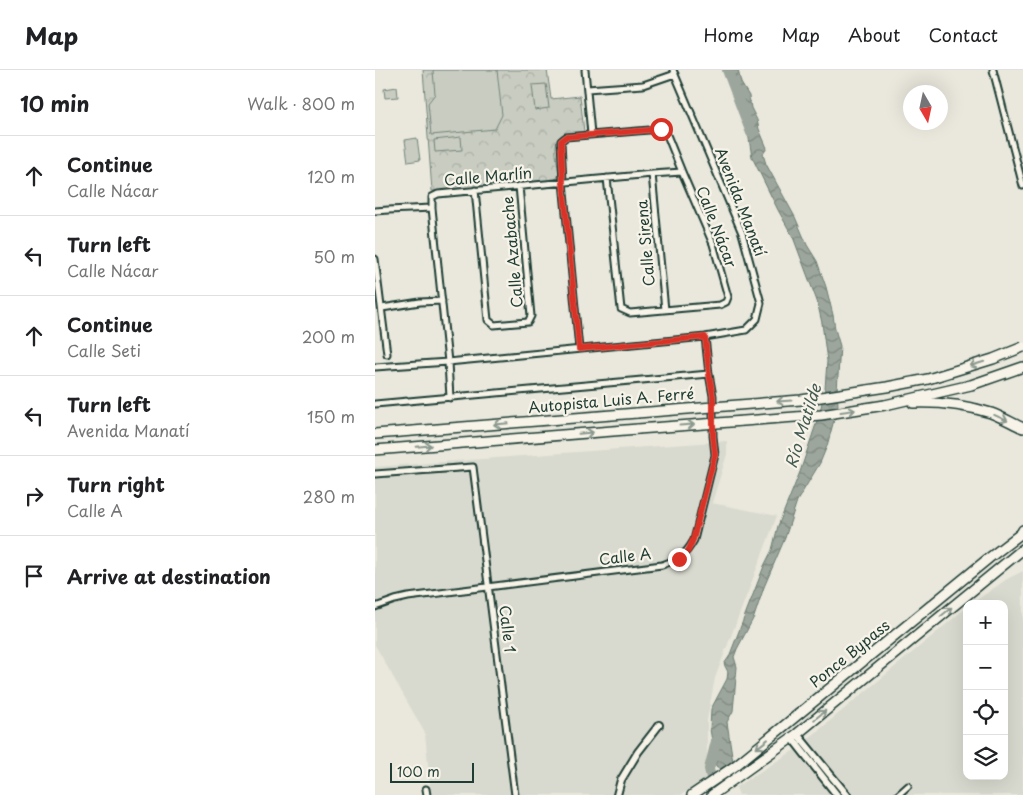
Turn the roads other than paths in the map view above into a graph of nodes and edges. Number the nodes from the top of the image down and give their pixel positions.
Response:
1 (585, 70) edge
2 (993, 70) edge
3 (674, 72) edge
4 (587, 89) junction
5 (591, 134) junction
6 (681, 172) junction
7 (652, 174) junction
8 (607, 178) junction
9 (563, 182) junction
10 (519, 186) junction
11 (1023, 186) edge
12 (475, 190) junction
13 (432, 208) junction
14 (375, 211) edge
15 (375, 260) edge
16 (376, 274) edge
17 (442, 301) junction
18 (382, 308) junction
19 (665, 310) junction
20 (705, 337) junction
21 (1023, 347) edge
22 (579, 349) junction
23 (387, 354) dead end
24 (448, 362) junction
25 (375, 367) edge
26 (1023, 367) edge
27 (709, 374) junction
28 (450, 398) junction
29 (375, 404) edge
30 (885, 405) junction
31 (1021, 428) edge
32 (375, 434) edge
33 (375, 450) edge
34 (375, 474) edge
35 (1022, 532) edge
36 (1023, 549) edge
37 (1023, 555) edge
38 (1006, 563) junction
39 (488, 587) junction
40 (375, 607) edge
41 (659, 725) dead end
42 (794, 736) junction
43 (908, 786) dead end
44 (695, 794) edge
45 (515, 795) edge
46 (617, 795) edge
47 (713, 795) edge
48 (837, 795) edge
49 (847, 795) edge
50 (897, 795) edge

1 - 4 street
2 - 11 street
3 - 4 street
3 - 20 street, Avenida Manatí
4 - 5 street
5 - 6 street, Calle Nácar
5 - 9 street, Calle Nácar
6 - 7 street, Calle Marlín
6 - 19 street, Calle Nácar
7 - 8 street, Calle Marlín
7 - 19 street, Calle Sirena
8 - 9 street, Calle Marlín
8 - 19 street, Calle Nácar
9 - 10 street, Calle Marlín
9 - 22 street
10 - 12 street, Calle Marlín
10 - 12 street, Calle Azabache
12 - 13 street, Calle Marlín
13 - 14 street
13 - 17 street, Calle Marlín
15 - 16 street
16 - 18 street
17 - 18 street
17 - 24 street, Calle Marlín
18 - 23 street
20 - 22 street, Avenida Manatí
20 - 27 street, Calle A
21 -> 32 highway, Autopista Luis A. Ferré, bridge
22 - 24 street, Avenida Manatí
24 - 25 street, Avenida Manatí
24 - 28 street, Calle Marlín
26 - 30 highway, Autopista Luis A. Ferré
27 - 28 street
27 - 39 street, Calle A
28 - 29 street
30 -> 31 highway
33 -> 30 highway, Autopista Luis A. Ferré, bridge
34 - 39 street, Calle 1
35 -> 44 highway, Ponce Bypass
36 - 38 highway, Ponce Bypass
37 - 38 highway
42 -> 38 highway, Ponce Bypass
39 - 40 street, Calle A
39 - 45 street, Calle 1
41 - 46 street
42 - 47 highway, Ponce Bypass
42 - 48 street
42 - 49 street
43 - 50 street

